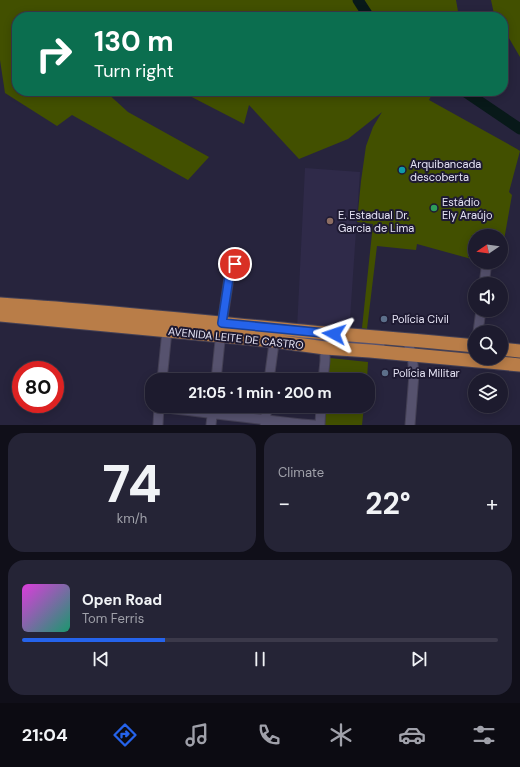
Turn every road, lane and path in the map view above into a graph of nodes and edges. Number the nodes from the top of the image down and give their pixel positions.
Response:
1 (245, 262) dead end
2 (0, 304) edge
3 (0, 310) edge
4 (0, 315) edge
5 (221, 330) junction
6 (167, 331) junction
7 (274, 335) junction
8 (324, 340) junction
9 (468, 346) edge
10 (410, 348) junction
11 (508, 350) edge
12 (520, 351) edge
13 (468, 354) edge
14 (508, 359) edge
15 (520, 360) edge
16 (520, 365) edge
17 (163, 373) edge
18 (217, 373) edge
19 (270, 373) edge
20 (324, 373) edge
21 (159, 413) edge
22 (213, 413) edge
23 (225, 413) edge
24 (266, 413) edge
25 (321, 413) edge
26 (265, 423) edge
27 (158, 425) edge
28 (211, 425) edge
29 (314, 425) edge
30 (320, 425) edge
31 (410, 425) edge

1 - 5 street
2 - 5 highway, AVENIDA LEITE DE CASTRO
3 - 5 street
4 - 6 highway, AVENIDA LEITE DE CASTRO
5 - 6 highway, AVENIDA LEITE DE CASTRO
5 - 7 highway, AVENIDA LEITE DE CASTRO
5 - 18 street
6 - 17 street
7 - 8 highway, AVENIDA LEITE DE CASTRO
7 - 19 street
8 - 10 highway, AVENIDA LEITE DE CASTRO
8 - 20 street
9 - 10 highway, AVENIDA LEITE DE CASTRO
10 - 13 street
10 - 16 highway, AVENIDA LEITE DE CASTRO
10 - 31 street
11 - 12 highway
14 - 15 street
21 - 27 street
22 - 28 street
23 - 26 street
24 - 26 street
25 - 30 street
26 - 29 street

